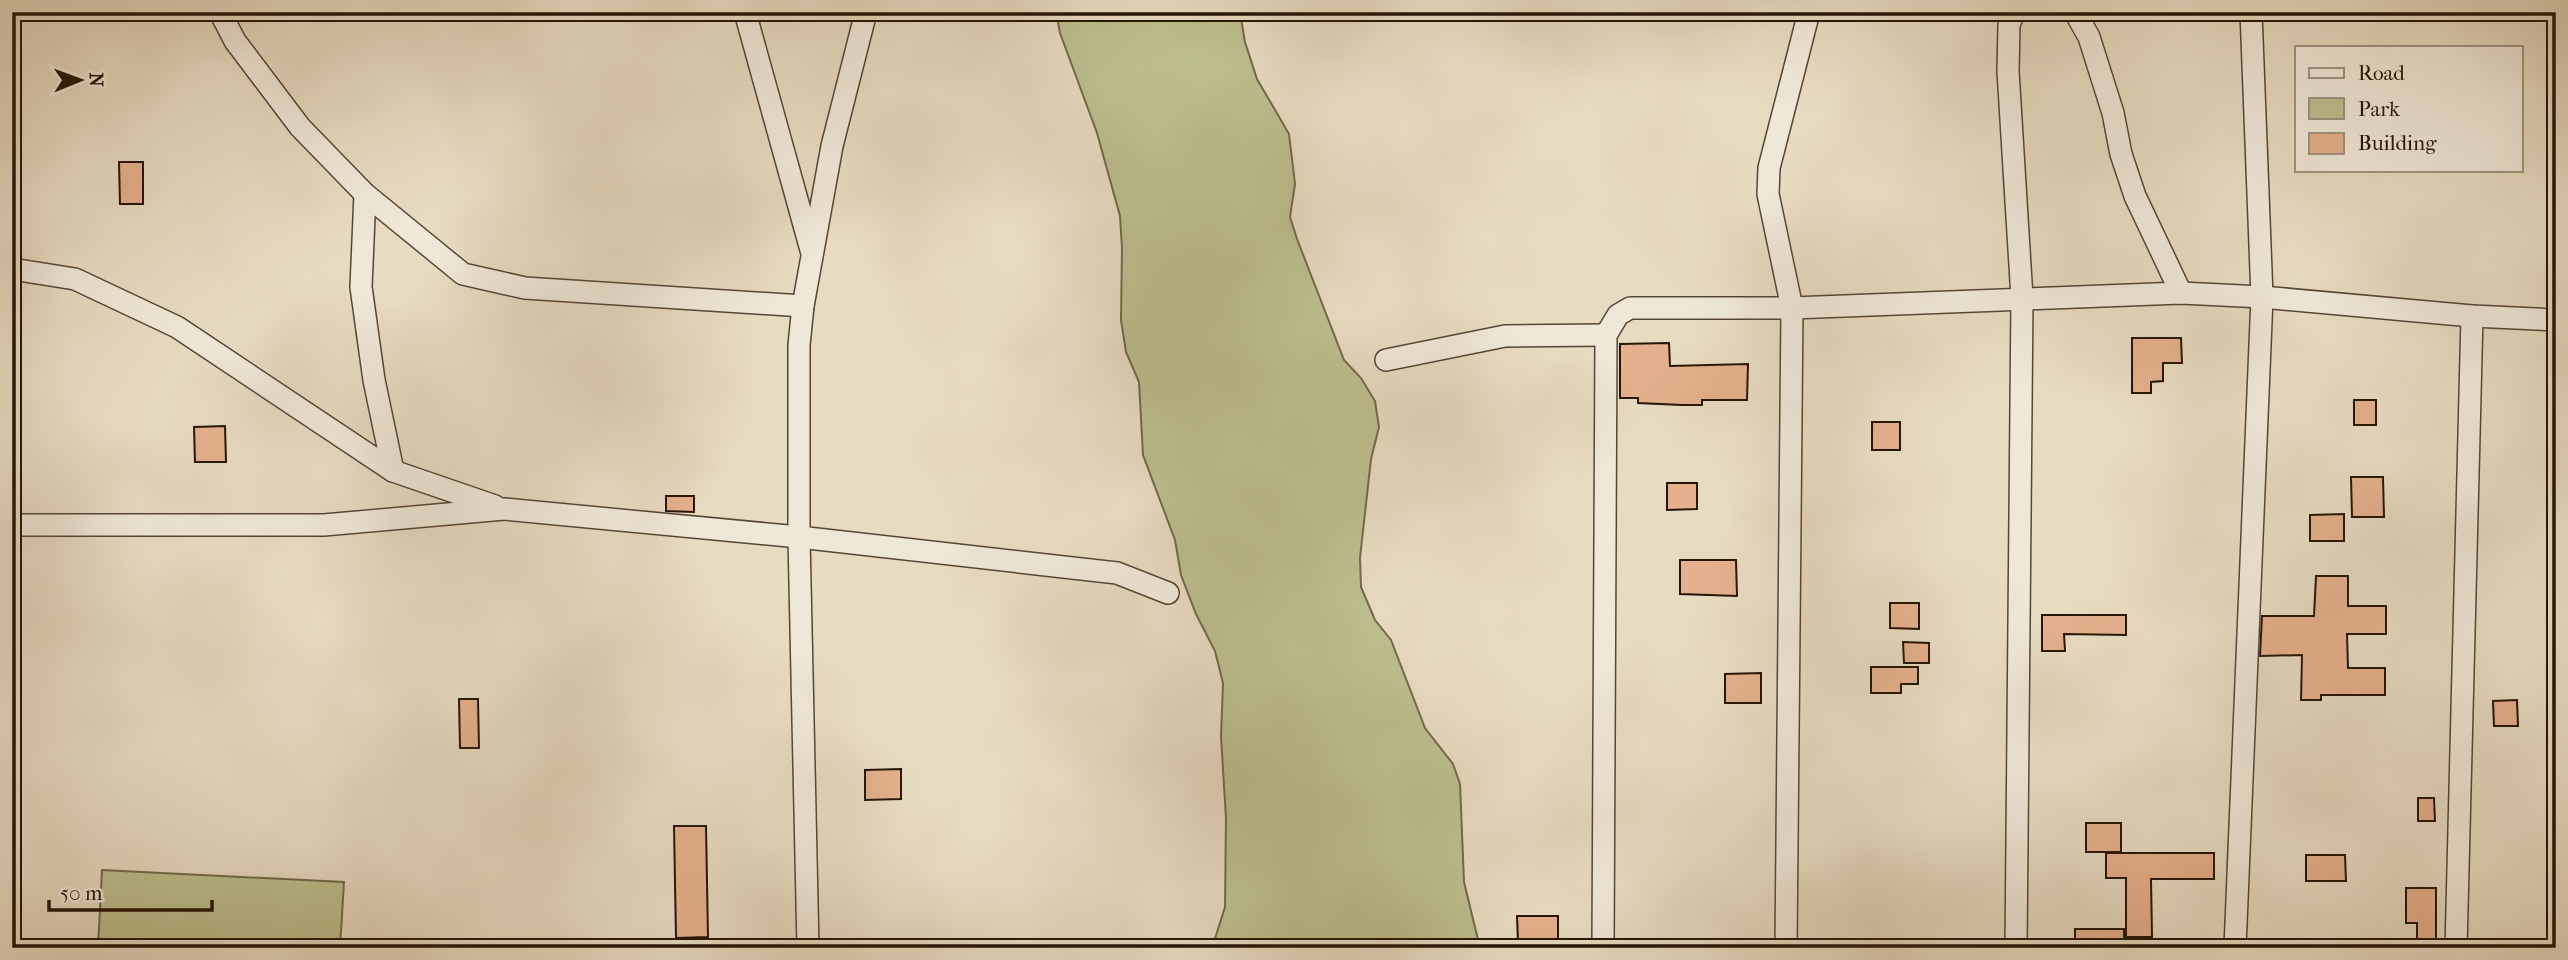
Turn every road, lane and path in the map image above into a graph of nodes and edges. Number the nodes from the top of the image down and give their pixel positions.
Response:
1 (220, 12) edge
2 (745, 12) edge
3 (866, 12) edge
4 (1809, 12) edge
5 (2014, 12) edge
6 (2075, 12) edge
7 (2250, 12) edge
8 (365, 194) junction
9 (813, 257) junction
10 (12, 269) edge
11 (2180, 293) junction
12 (2262, 297) junction
13 (2022, 298) junction
14 (803, 306) junction
15 (1792, 308) junction
16 (2472, 316) junction
17 (2556, 320) edge
18 (1606, 335) junction
19 (1386, 360) dead end
20 (393, 471) junction
21 (504, 509) junction
22 (12, 525) edge
23 (799, 537) junction
24 (1168, 593) dead end
25 (808, 948) edge
26 (1603, 948) edge
27 (1786, 948) edge
28 (2016, 948) edge
29 (2235, 948) edge
30 (2456, 948) edge

1 - 8 street
2 - 9 street
3 - 9 street
4 - 15 street
5 - 13 street
6 - 11 street
7 - 12 street
8 - 14 street
8 - 20 street
9 - 14 street
10 - 20 street
11 - 12 street
11 - 13 street
12 - 16 street
12 - 29 street
13 - 15 street
13 - 28 street
14 - 23 street
15 - 18 street
15 - 27 street
16 - 17 street
16 - 30 street
18 - 19 street
18 - 26 street
20 - 21 street
21 - 22 street
21 - 23 street
23 - 24 street
23 - 25 street

